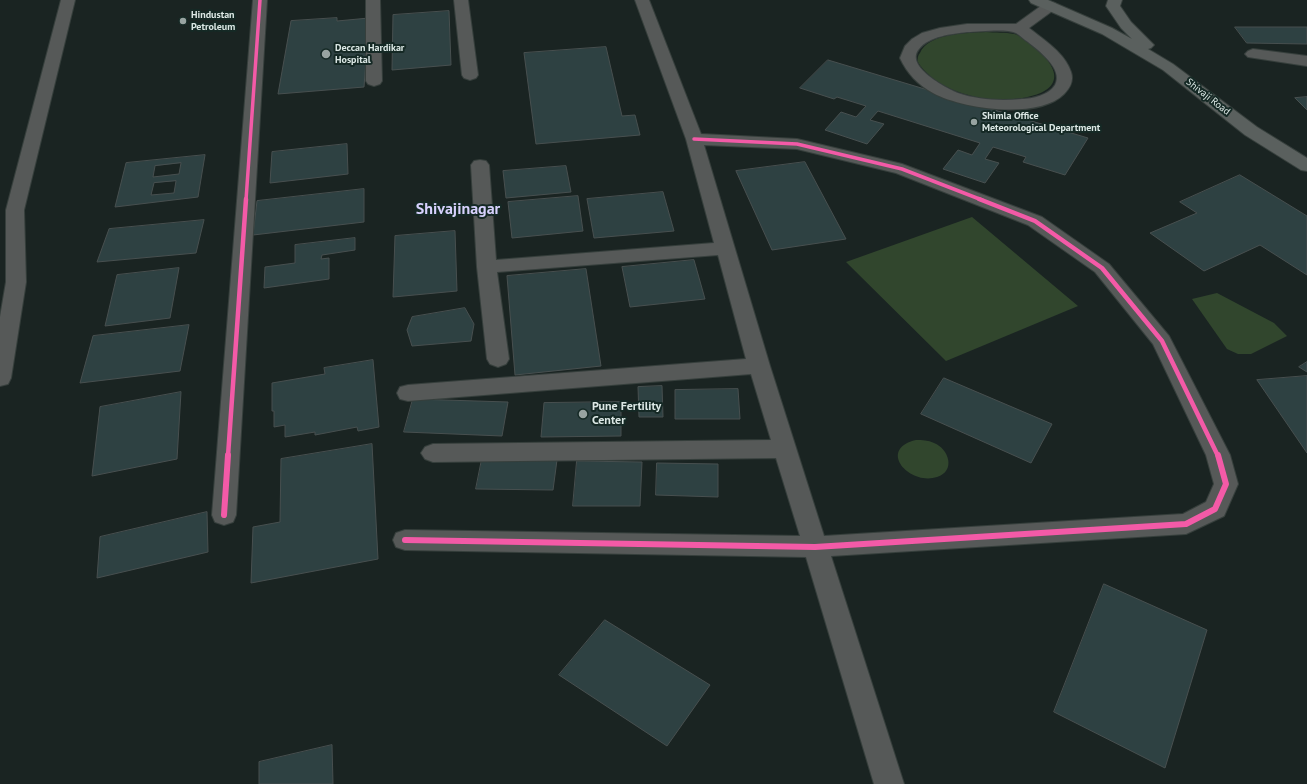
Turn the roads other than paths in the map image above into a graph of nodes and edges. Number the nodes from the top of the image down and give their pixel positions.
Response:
1 (68, 0) edge
2 (260, 0) edge
3 (372, 0) edge
4 (461, 0) edge
5 (642, 0) edge
6 (1036, 0) edge
7 (1071, 0) edge
8 (1115, 0) edge
9 (1050, 6) junction
10 (1019, 29) junction
11 (1107, 31) junction
12 (1253, 54) dead end
13 (1307, 61) edge
14 (1168, 67) junction
15 (470, 75) dead end
16 (374, 81) dead end
17 (694, 139) junction
18 (480, 164) dead end
19 (1307, 166) edge
20 (726, 248) junction
21 (487, 267) junction
22 (498, 359) dead end
23 (759, 366) junction
24 (0, 378) edge
25 (408, 393) dead end
26 (784, 449) junction
27 (433, 453) dead end
28 (224, 515) dead end
29 (405, 540) dead end
30 (815, 547) junction
31 (889, 784) edge

1 - 24 street
2 - 28 street
3 - 16 street
4 - 15 street
5 - 17 street
6 - 9 highway
7 - 11 highway
8 - 14 highway
9 - 10 street
9 - 11 highway
10 - 10 street
11 - 14 highway, Shivaji Road
12 - 13 street
14 - 19 highway, Shivaji Road
17 - 20 street
17 - 30 street
18 - 21 street
20 - 21 street
20 - 23 street
21 - 22 street
23 - 25 street
23 - 26 street
26 - 27 street
26 - 30 street
29 - 30 street
30 - 31 street

